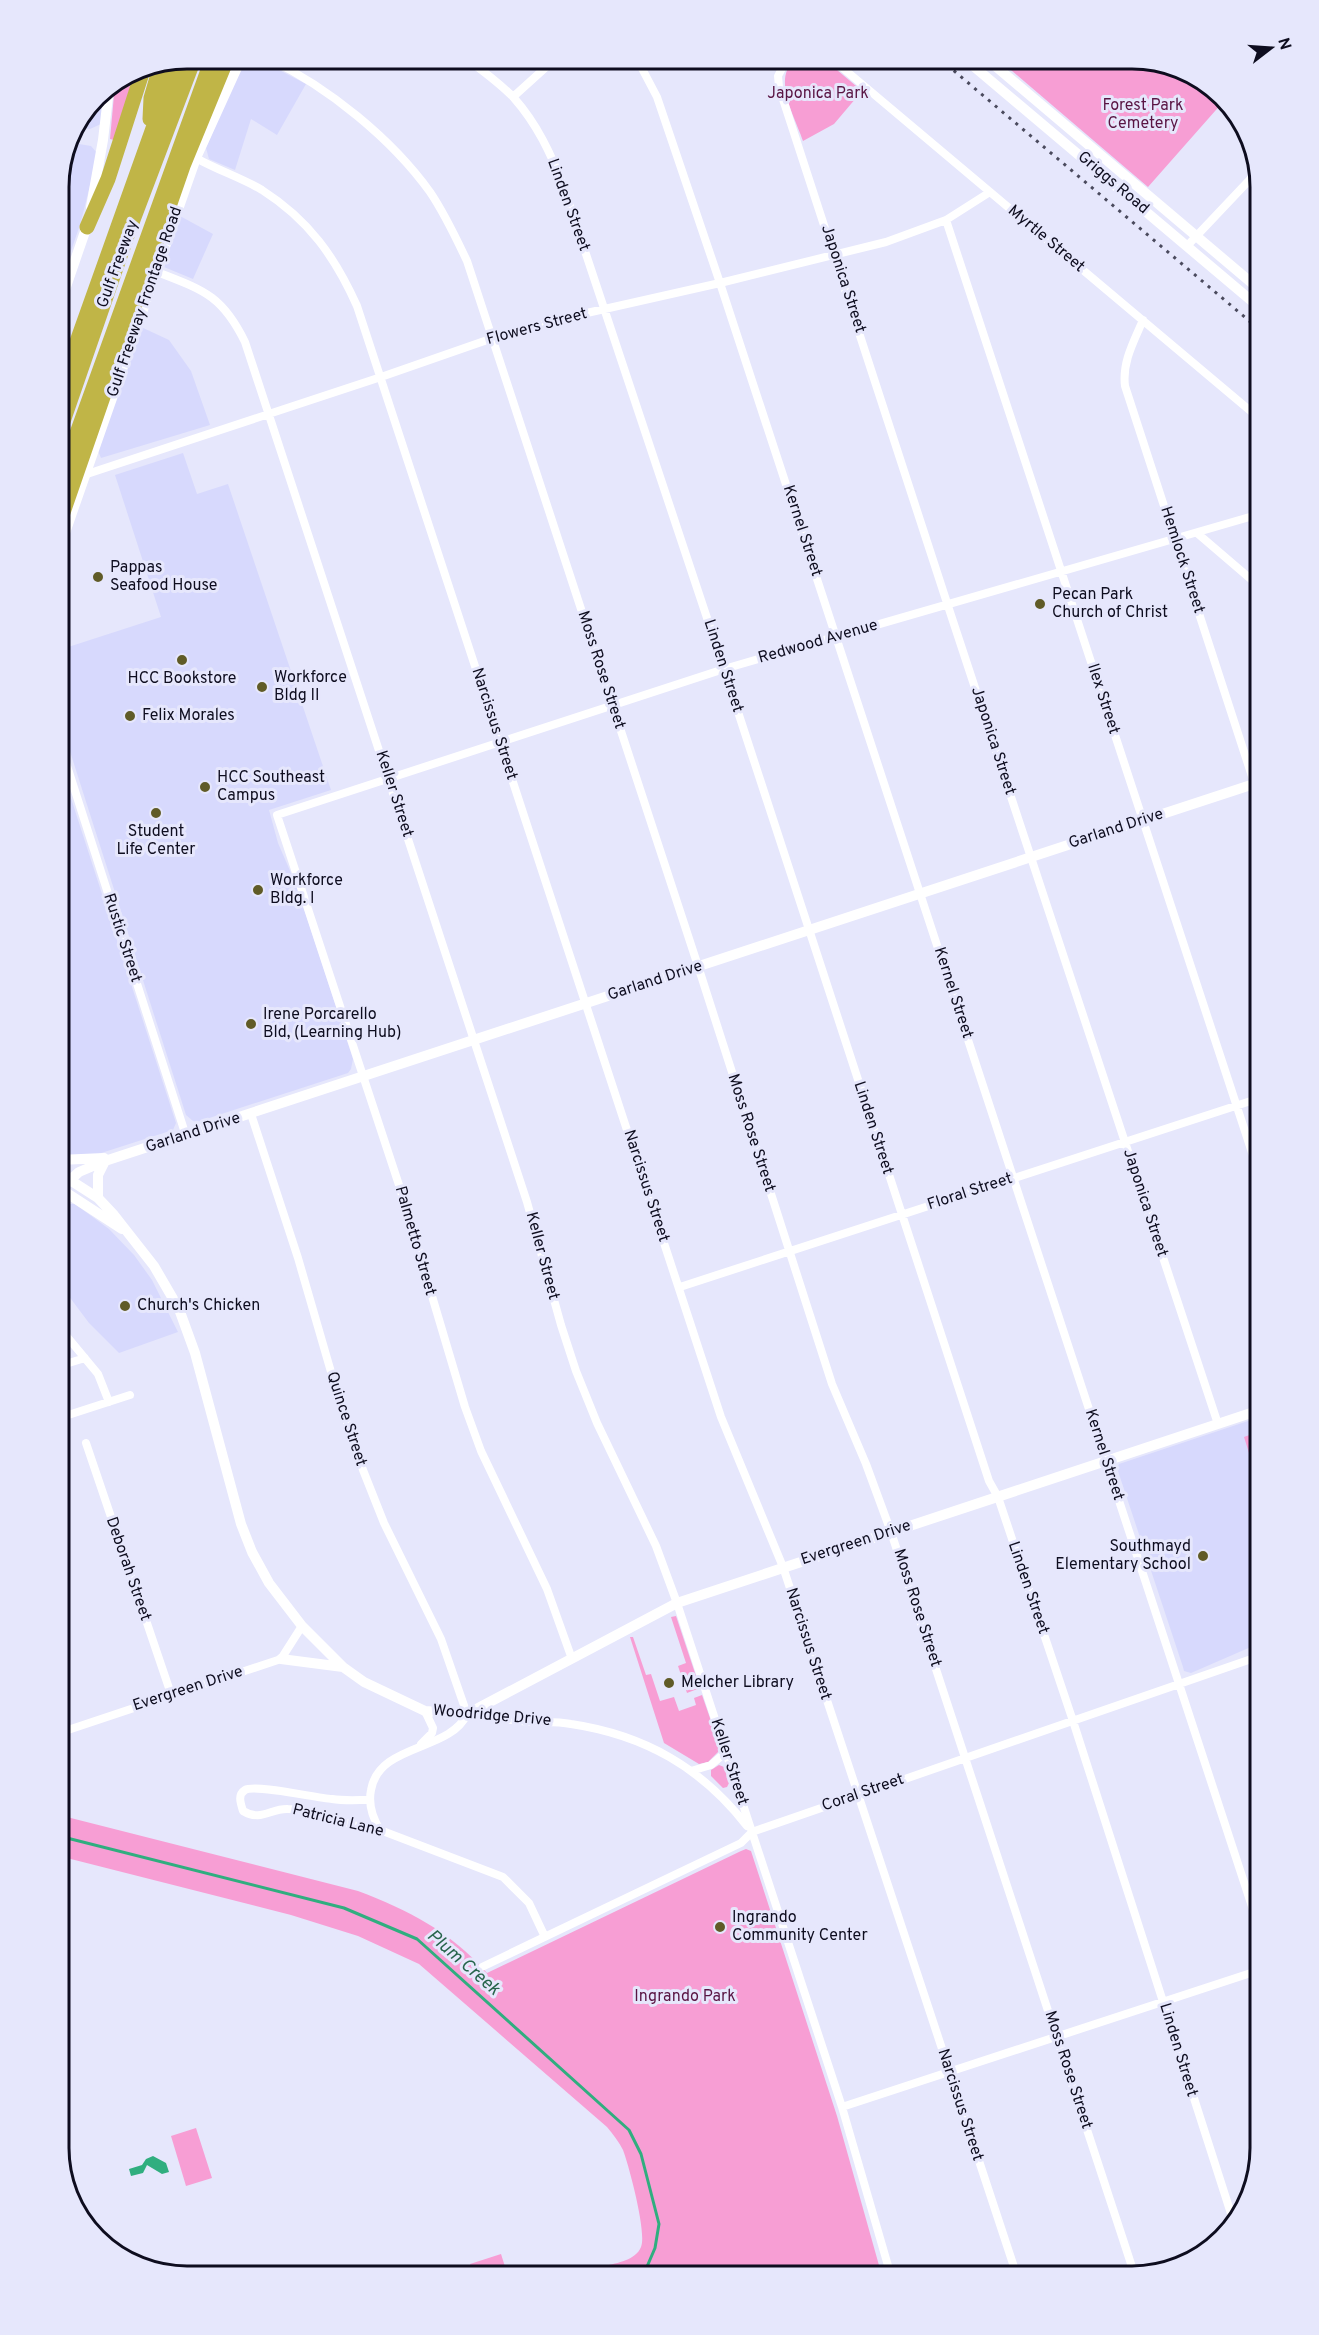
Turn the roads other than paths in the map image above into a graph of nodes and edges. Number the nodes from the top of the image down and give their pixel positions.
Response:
1 (190, 69) edge
2 (208, 69) edge
3 (223, 69) edge
4 (236, 69) edge
5 (290, 69) edge
6 (479, 69) edge
7 (544, 69) edge
8 (642, 69) edge
9 (782, 69) edge
10 (844, 69) edge
11 (978, 69) edge
12 (999, 69) edge
13 (173, 70) edge
14 (158, 73) edge
15 (141, 79) edge
16 (513, 97) junction
17 (108, 99) edge
18 (1058, 119) junction
19 (1049, 129) junction
20 (149, 135) junction
21 (196, 158) junction
22 (1250, 180) edge
23 (990, 192) junction
24 (946, 220) junction
25 (87, 227) junction
26 (1196, 236) junction
27 (1187, 246) junction
28 (836, 256) junction
29 (157, 272) junction
30 (69, 279) edge
31 (1250, 282) edge
32 (720, 284) junction
33 (1250, 300) edge
34 (605, 310) junction
35 (1143, 320) junction
36 (493, 338) junction
37 (69, 363) edge
38 (381, 377) junction
39 (69, 404) edge
40 (1250, 411) edge
41 (270, 414) junction
42 (69, 455) edge
43 (84, 475) junction
44 (69, 495) edge
45 (1250, 517) edge
46 (69, 520) edge
47 (1197, 533) junction
48 (1174, 538) junction
49 (1061, 572) junction
50 (1250, 578) edge
51 (948, 606) junction
52 (837, 635) junction
53 (724, 669) junction
54 (613, 705) junction
55 (501, 743) junction
56 (1250, 758) edge
57 (69, 772) edge
58 (389, 778) junction
59 (1250, 787) edge
60 (278, 815) joint
61 (1143, 821) junction
62 (1031, 856) junction
63 (921, 895) junction
64 (809, 931) junction
65 (698, 966) junction
66 (586, 1004) junction
67 (475, 1041) junction
68 (363, 1076) junction
69 (1250, 1101) edge
70 (1237, 1106) junction
71 (251, 1114) junction
72 (186, 1136) junction
73 (1125, 1141) junction
74 (1250, 1146) edge
75 (69, 1160) edge
76 (110, 1160) junction
77 (1014, 1178) junction
78 (70, 1179) joint
79 (69, 1198) edge
80 (98, 1198) junction
81 (901, 1215) junction
82 (125, 1231) junction
83 (789, 1252) junction
84 (680, 1287) junction
85 (69, 1339) edge
86 (85, 1358) junction
87 (69, 1363) edge
88 (129, 1395) dead end
89 (109, 1402) junction
90 (1250, 1413) edge
91 (69, 1415) edge
92 (1218, 1424) junction
93 (86, 1443) dead end
94 (1106, 1461) junction
95 (998, 1497) junction
96 (891, 1532) junction
97 (783, 1567) junction
98 (677, 1604) junction
99 (302, 1626) junction
100 (281, 1659) junction
101 (572, 1659) junction
102 (1250, 1660) edge
103 (343, 1667) junction
104 (1180, 1684) junction
105 (171, 1694) junction
106 (425, 1710) junction
107 (466, 1714) junction
108 (1073, 1721) junction
109 (69, 1729) edge
110 (420, 1745) junction
111 (726, 1752) junction
112 (966, 1758) junction
113 (691, 1771) junction
114 (858, 1795) junction
115 (369, 1800) junction
116 (380, 1830) junction
117 (752, 1832) junction
118 (1250, 1899) edge
119 (545, 1937) junction
120 (482, 1967) dead end
121 (1250, 1973) edge
122 (1163, 2002) junction
123 (1056, 2036) junction
124 (949, 2072) junction
125 (842, 2108) junction
126 (1231, 2212) edge
127 (888, 2266) edge
128 (1014, 2266) edge
129 (1132, 2266) edge

1 - 39 highway, Gulf Freeway
2 - 42 highway, Gulf Freeway
3 - 44 highway
4 - 21 main road, Gulf Freeway Frontage Road
5 - 36 street, Moss Rose Street
6 - 16 street, Linden Street
7 - 16 street
8 - 32 street, Kernel Street
9 - 28 street, Japonica Street
10 - 23 street, Myrtle Street
11 - 19 main road, Griggs Road
12 - 18 main road, Griggs Road
13 - 20 highway, Gulf Freeway
14 - 20 highway
15 - 25 highway
16 - 34 street, Linden Street
17 - 25 main road
18 - 19 main road
18 - 26 main road, Griggs Road
19 - 27 main road, Griggs Road
20 - 37 highway, Gulf Freeway
21 - 29 main road, Gulf Freeway Frontage Road
21 - 38 street, Narcissus Street
22 - 26 street
23 - 24 street, Flowers Street
23 - 35 street, Myrtle Street
24 - 28 street, Flowers Street
24 - 49 street, Ilex Street
25 - 30 main road
26 - 27 street
26 - 31 main road, Griggs Road
27 - 33 main road, Griggs Road
28 - 32 street, Flowers Street
28 - 51 street, Japonica Street
29 - 41 street, Keller Street
29 - 43 main road, Gulf Freeway Frontage Road
32 - 34 street, Flowers Street
32 - 52 street, Kernel Street
34 - 36 street, Flowers Street
34 - 53 street, Linden Street
35 - 40 street, Myrtle Street
35 - 48 street, Hemlock Street
36 - 38 street, Flowers Street
36 - 54 street, Moss Rose Street
38 - 41 street, Flowers Street
38 - 55 street, Narcissus Street
41 - 43 street, Flowers Street
41 - 58 street, Keller Street
43 - 46 main road, Gulf Freeway Frontage Road
45 - 47 street
47 - 48 street
47 - 50 street
48 - 49 street
48 - 56 street, Hemlock Street
49 - 51 street, Redwood Avenue
49 - 61 street, Ilex Street
51 - 52 street, Redwood Avenue
51 - 62 street, Japonica Street
52 - 53 street, Redwood Avenue
52 - 63 street, Kernel Street
53 - 54 street, Redwood Avenue
53 - 64 street, Linden Street
54 - 55 street, Redwood Avenue
54 - 65 street, Moss Rose Street
55 - 58 street, Redwood Avenue
55 - 66 street, Narcissus Street
57 - 72 street, Rustic Street
58 - 60 street, Redwood Avenue
58 - 67 street, Keller Street
59 - 61 main road, Garland Drive
60 - 68 street, Palmetto Street
61 - 62 main road, Garland Drive
61 - 70 street, Ilex Street
62 - 63 main road, Garland Drive
62 - 73 street, Japonica Street
63 - 64 main road, Garland Drive
63 - 77 street, Kernel Street
64 - 65 main road, Garland Drive
64 - 81 street, Linden Street
65 - 66 main road, Garland Drive
65 - 83 street, Moss Rose Street
66 - 67 main road, Garland Drive
66 - 84 street, Narcissus Street
67 - 68 main road, Garland Drive
67 - 98 street, Keller Street
68 - 71 main road, Garland Drive
68 - 101 street, Palmetto Street
69 - 70 street, Floral Street
70 - 73 street, Floral Street
70 - 74 street, Ilex Street
71 - 72 main road, Garland Drive
71 - 107 street, Quince Street
72 - 76 main road, Garland Drive
73 - 77 street, Floral Street
73 - 92 street, Japonica Street
75 - 76 main road
76 - 78 main road, Garland Drive
76 - 80 main road
77 - 81 street, Floral Street
77 - 94 street, Kernel Street
78 - 80 main road, Woodridge Drive
79 - 82 main road, Woodridge Drive
80 - 82 main road, Woodridge Drive
81 - 83 street, Floral Street
81 - 95 street, Linden Street
82 - 99 main road, Woodridge Drive
83 - 84 street, Floral Street
83 - 96 street, Moss Rose Street
84 - 97 street, Narcissus Street
85 - 86 street
86 - 87 street
86 - 89 street
88 - 89 street
89 - 91 street
90 - 92 main road, Evergreen Drive
92 - 94 main road, Evergreen Drive
93 - 105 street, Deborah Street
94 - 95 main road, Evergreen Drive
94 - 104 street, Kernel Street
95 - 96 main road, Evergreen Drive
95 - 108 street, Linden Street
96 - 97 main road, Evergreen Drive
96 - 112 street, Moss Rose Street
97 - 98 main road, Evergreen Drive
97 - 114 street, Narcissus Street
98 - 101 main road, Evergreen Drive
98 - 111 street, Keller Street
99 - 100 street
99 - 103 main road, Woodridge Drive
100 - 103 main road
100 - 105 street, Evergreen Drive
101 - 107 main road, Evergreen Drive
102 - 104 street, Coral Street
103 - 106 main road, Woodridge Drive
104 - 108 street, Coral Street
104 - 118 street, Kernel Street
105 - 109 street, Evergreen Drive
106 - 107 main road, Woodridge Drive
106 - 110 street
107 - 110 street
107 - 113 street, Woodridge Drive
108 - 112 street, Coral Street
108 - 122 street, Linden Street
110 - 115 street
111 - 113 street
111 - 117 street, Keller Street
112 - 114 street, Coral Street
112 - 123 street, Moss Rose Street
113 - 117 street, Woodridge Drive
114 - 117 street, Coral Street
114 - 124 street, Narcissus Street
115 - 116 street
115 - 116 street, Patricia Lane
116 - 119 street, Patricia Lane
117 - 119 street, Coral Street
117 - 125 street, Keller Street
119 - 120 street, Coral Street
121 - 122 street
122 - 123 street
122 - 126 street, Linden Street
123 - 124 street
123 - 129 street, Moss Rose Street
124 - 125 street
124 - 128 street, Narcissus Street
125 - 127 street, Keller Street

